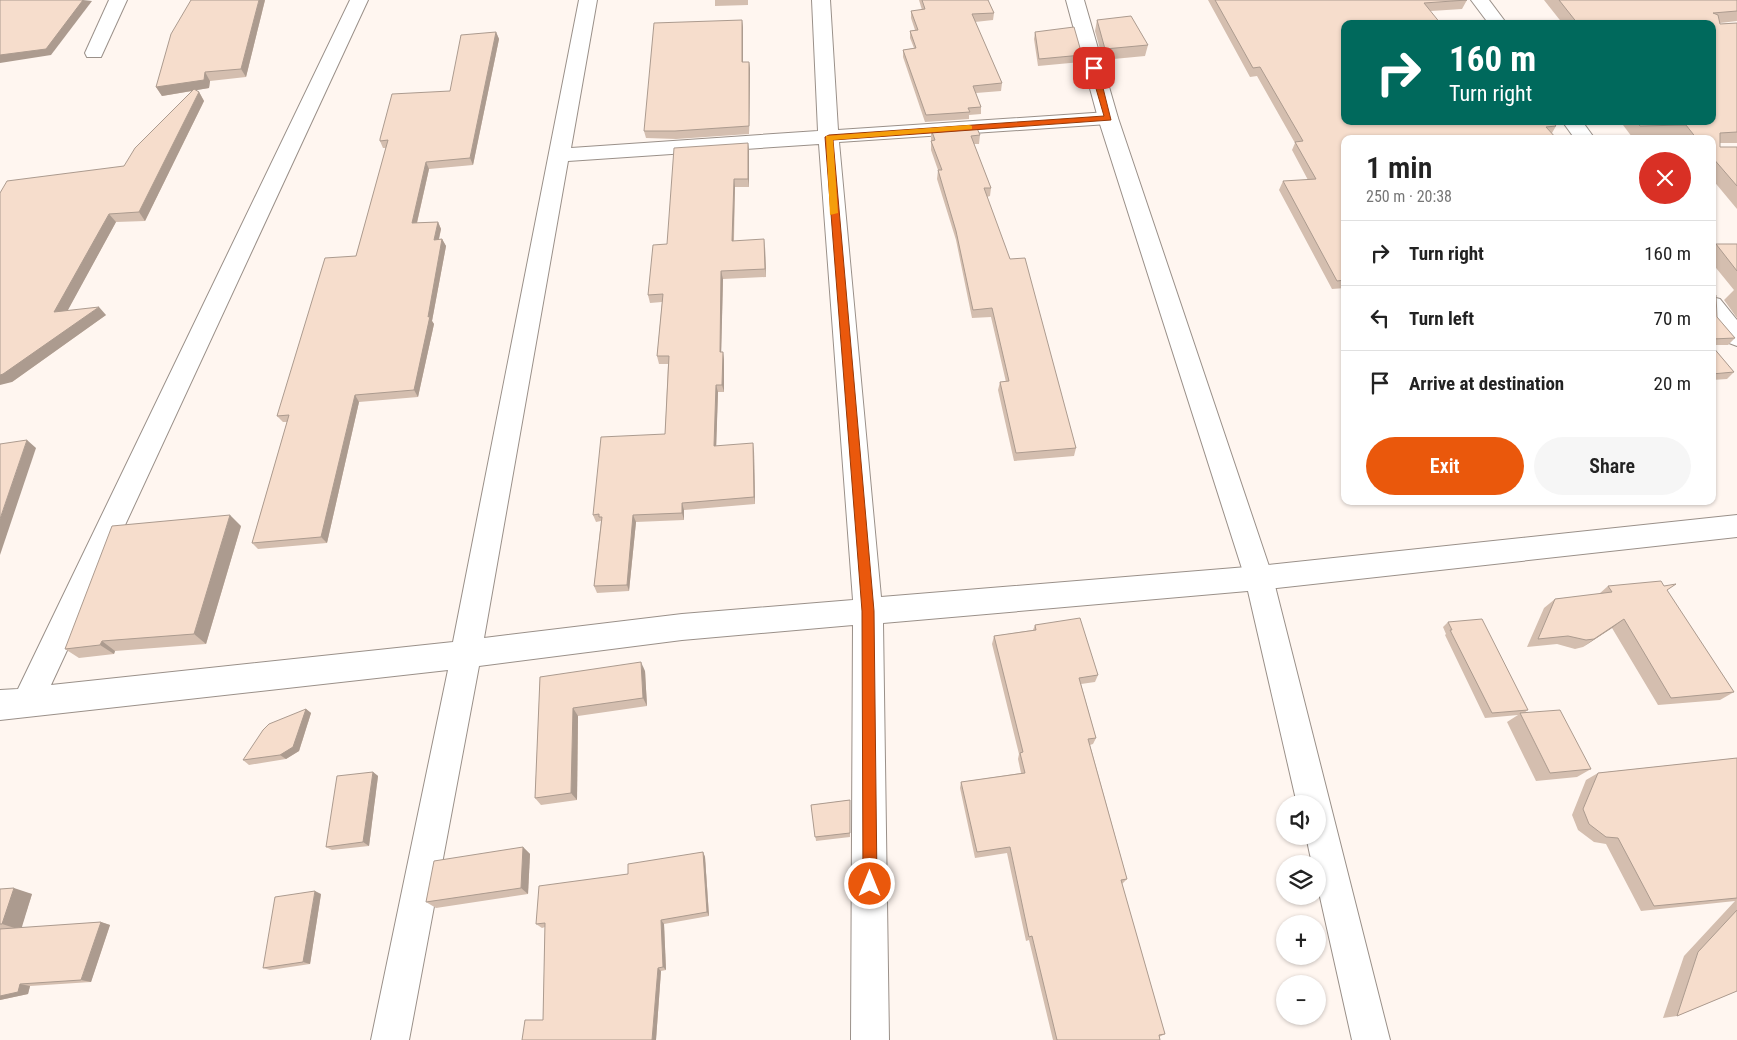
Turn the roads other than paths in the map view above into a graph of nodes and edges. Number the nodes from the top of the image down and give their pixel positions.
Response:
1 (118, 0) edge
2 (359, 0) edge
3 (588, 0) edge
4 (821, 0) edge
5 (1075, 0) edge
6 (1480, 0) edge
7 (1495, 20) edge
8 (94, 53) dead end
9 (1108, 118) junction
10 (829, 137) junction
11 (559, 155) junction
12 (1716, 310) edge
13 (1737, 337) edge
14 (1737, 526) edge
15 (1259, 578) junction
16 (868, 611) junction
17 (466, 654) junction
18 (14, 703) edge
19 (1312, 795) edge
20 (1324, 845) edge
21 (390, 1040) edge
22 (870, 1040) edge
23 (1371, 1040) edge

1 - 8 street
2 - 18 street
3 - 11 street
4 - 10 street
5 - 9 street
6 - 7 street
9 - 10 street
9 - 15 street
10 - 11 street
10 - 16 street
11 - 17 street
12 - 13 street
14 - 15 street
15 - 16 street
15 - 19 street
16 - 17 street
16 - 22 street
17 - 18 street
17 - 21 street
20 - 23 street

